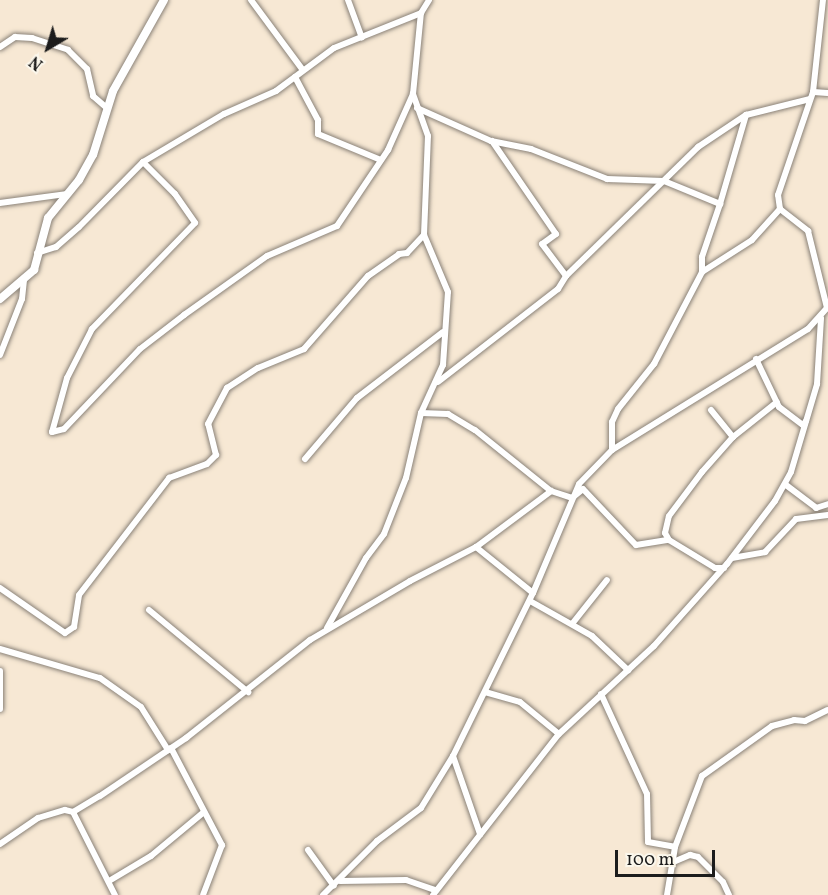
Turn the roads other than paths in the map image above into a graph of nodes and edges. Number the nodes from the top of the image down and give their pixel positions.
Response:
1 (164, 0) edge
2 (250, 0) edge
3 (348, 0) edge
4 (429, 0) edge
5 (823, 0) edge
6 (421, 13) junction
7 (362, 38) junction
8 (0, 47) edge
9 (302, 69) junction
10 (295, 77) junction
11 (813, 92) junction
12 (828, 93) edge
13 (413, 94) junction
14 (810, 99) junction
15 (107, 108) junction
16 (417, 108) junction
17 (746, 115) junction
18 (491, 141) junction
19 (381, 160) junction
20 (143, 162) junction
21 (664, 180) junction
22 (66, 194) junction
23 (0, 201) edge
24 (720, 204) junction
25 (780, 209) junction
26 (424, 235) junction
27 (37, 253) junction
28 (702, 272) junction
29 (566, 276) junction
30 (24, 280) junction
31 (0, 298) edge
32 (827, 308) edge
33 (821, 318) junction
34 (443, 332) junction
35 (0, 355) edge
36 (756, 359) junction
37 (435, 384) junction
38 (777, 402) junction
39 (711, 410) dead end
40 (421, 413) junction
41 (807, 420) junction
42 (733, 437) junction
43 (612, 450) junction
44 (305, 459) dead end
45 (786, 484) junction
46 (551, 490) junction
47 (572, 498) junction
48 (828, 504) edge
49 (828, 515) edge
50 (669, 540) junction
51 (476, 548) junction
52 (732, 558) junction
53 (727, 564) junction
54 (607, 580) dead end
55 (0, 588) edge
56 (533, 593) junction
57 (530, 600) junction
58 (149, 610) dead end
59 (572, 624) junction
60 (324, 632) junction
61 (0, 649) edge
62 (628, 670) junction
63 (0, 671) edge
64 (248, 692) junction
65 (485, 692) junction
66 (602, 694) junction
67 (0, 709) edge
68 (828, 710) edge
69 (559, 734) junction
70 (170, 749) junction
71 (453, 756) junction
72 (73, 812) junction
73 (204, 812) junction
74 (480, 834) junction
75 (0, 844) edge
76 (675, 847) junction
77 (308, 850) dead end
78 (671, 863) junction
79 (109, 881) junction
80 (340, 881) junction
81 (334, 886) junction
82 (434, 892) edge
83 (116, 895) edge
84 (204, 895) edge
85 (323, 895) edge
86 (667, 895) edge
87 (729, 895) edge

1 - 15 street
2 - 9 street
3 - 7 street
4 - 6 street
5 - 11 street
6 - 7 street
6 - 13 street
7 - 9 street
8 - 15 street
9 - 10 street
10 - 19 street
10 - 20 street
11 - 12 street
11 - 14 street
13 - 16 street
13 - 19 street
14 - 17 street
14 - 25 street
15 - 22 street
16 - 18 street
16 - 26 street
17 - 21 street
17 - 24 street
18 - 21 street
18 - 29 street
19 - 20 street
20 - 27 street
21 - 24 street
21 - 29 street
22 - 23 street
22 - 27 street
24 - 28 street
25 - 28 street
25 - 32 street
26 - 34 street
26 - 55 street
27 - 30 street
28 - 43 street
29 - 37 street
30 - 31 street
30 - 35 street
32 - 33 street
33 - 36 street
33 - 41 street
34 - 37 street
34 - 44 street
36 - 38 street
36 - 43 street
37 - 40 street
38 - 41 street
38 - 42 street
39 - 42 street
40 - 46 street
40 - 60 street
41 - 45 street
42 - 50 street
43 - 47 street
45 - 48 street
45 - 52 street
46 - 47 street
46 - 51 street
47 - 50 street
47 - 56 street
49 - 52 street
50 - 53 street
51 - 56 street
51 - 60 street
52 - 53 street
53 - 62 street
54 - 59 street
56 - 57 street
57 - 59 street
57 - 65 street
58 - 64 street
59 - 62 street
60 - 64 street
61 - 70 street
62 - 66 street
63 - 67 street
64 - 70 street
65 - 69 street
65 - 71 street
66 - 69 street
66 - 76 street
68 - 76 street
69 - 74 street
70 - 72 street
70 - 73 street
71 - 74 street
71 - 80 street
72 - 75 street
72 - 79 street
73 - 79 street
73 - 84 street
74 - 82 street
76 - 78 street
77 - 81 street
78 - 86 street
78 - 87 street
79 - 83 street
80 - 81 street
80 - 82 street
81 - 85 street

